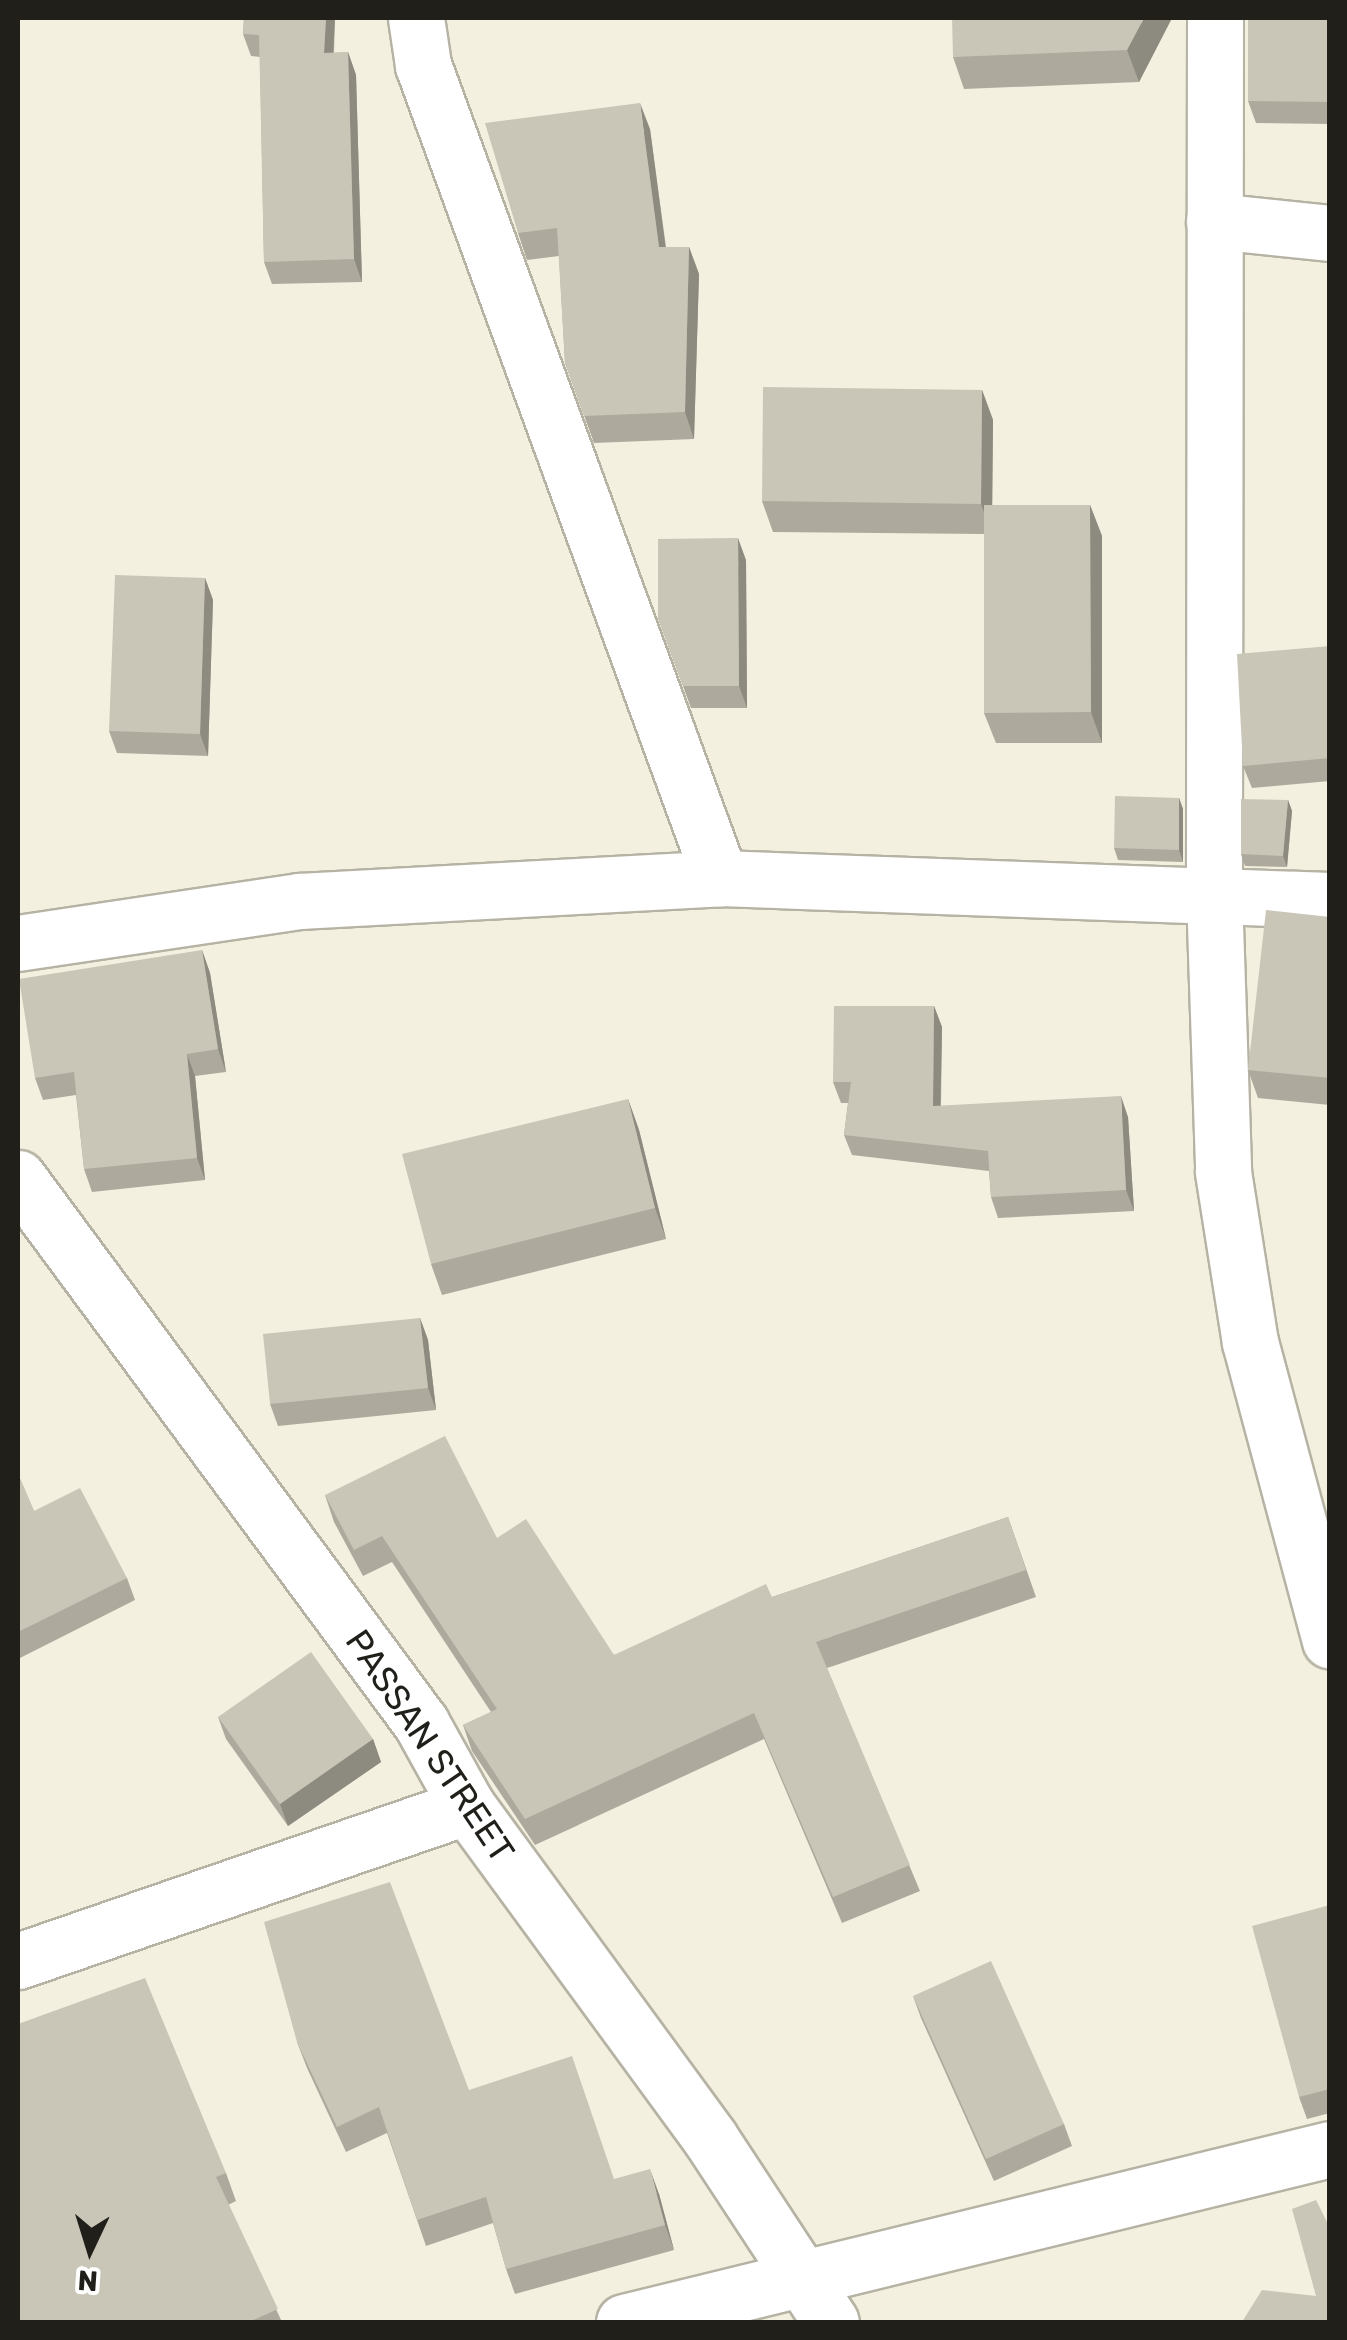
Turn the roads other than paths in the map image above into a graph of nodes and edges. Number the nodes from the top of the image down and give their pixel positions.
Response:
1 (416, 18) edge
2 (1215, 18) edge
3 (1214, 220) junction
4 (1330, 234) edge
5 (720, 878) junction
6 (1214, 894) junction
7 (1330, 900) edge
8 (18, 943) edge
9 (18, 1178) edge
10 (1330, 1640) edge
11 (467, 1806) junction
12 (18, 1960) edge
13 (1330, 2148) edge
14 (801, 2276) junction
15 (624, 2322) edge
16 (832, 2322) edge

1 - 5 street
2 - 3 street
3 - 4 street
3 - 6 street
5 - 6 street
5 - 8 street
6 - 7 street
6 - 10 street
9 - 11 street, PASSAN STREET
11 - 12 street
11 - 14 street, PASSAN STREET
13 - 14 street
14 - 15 street
14 - 16 street, PASSAN STREET

